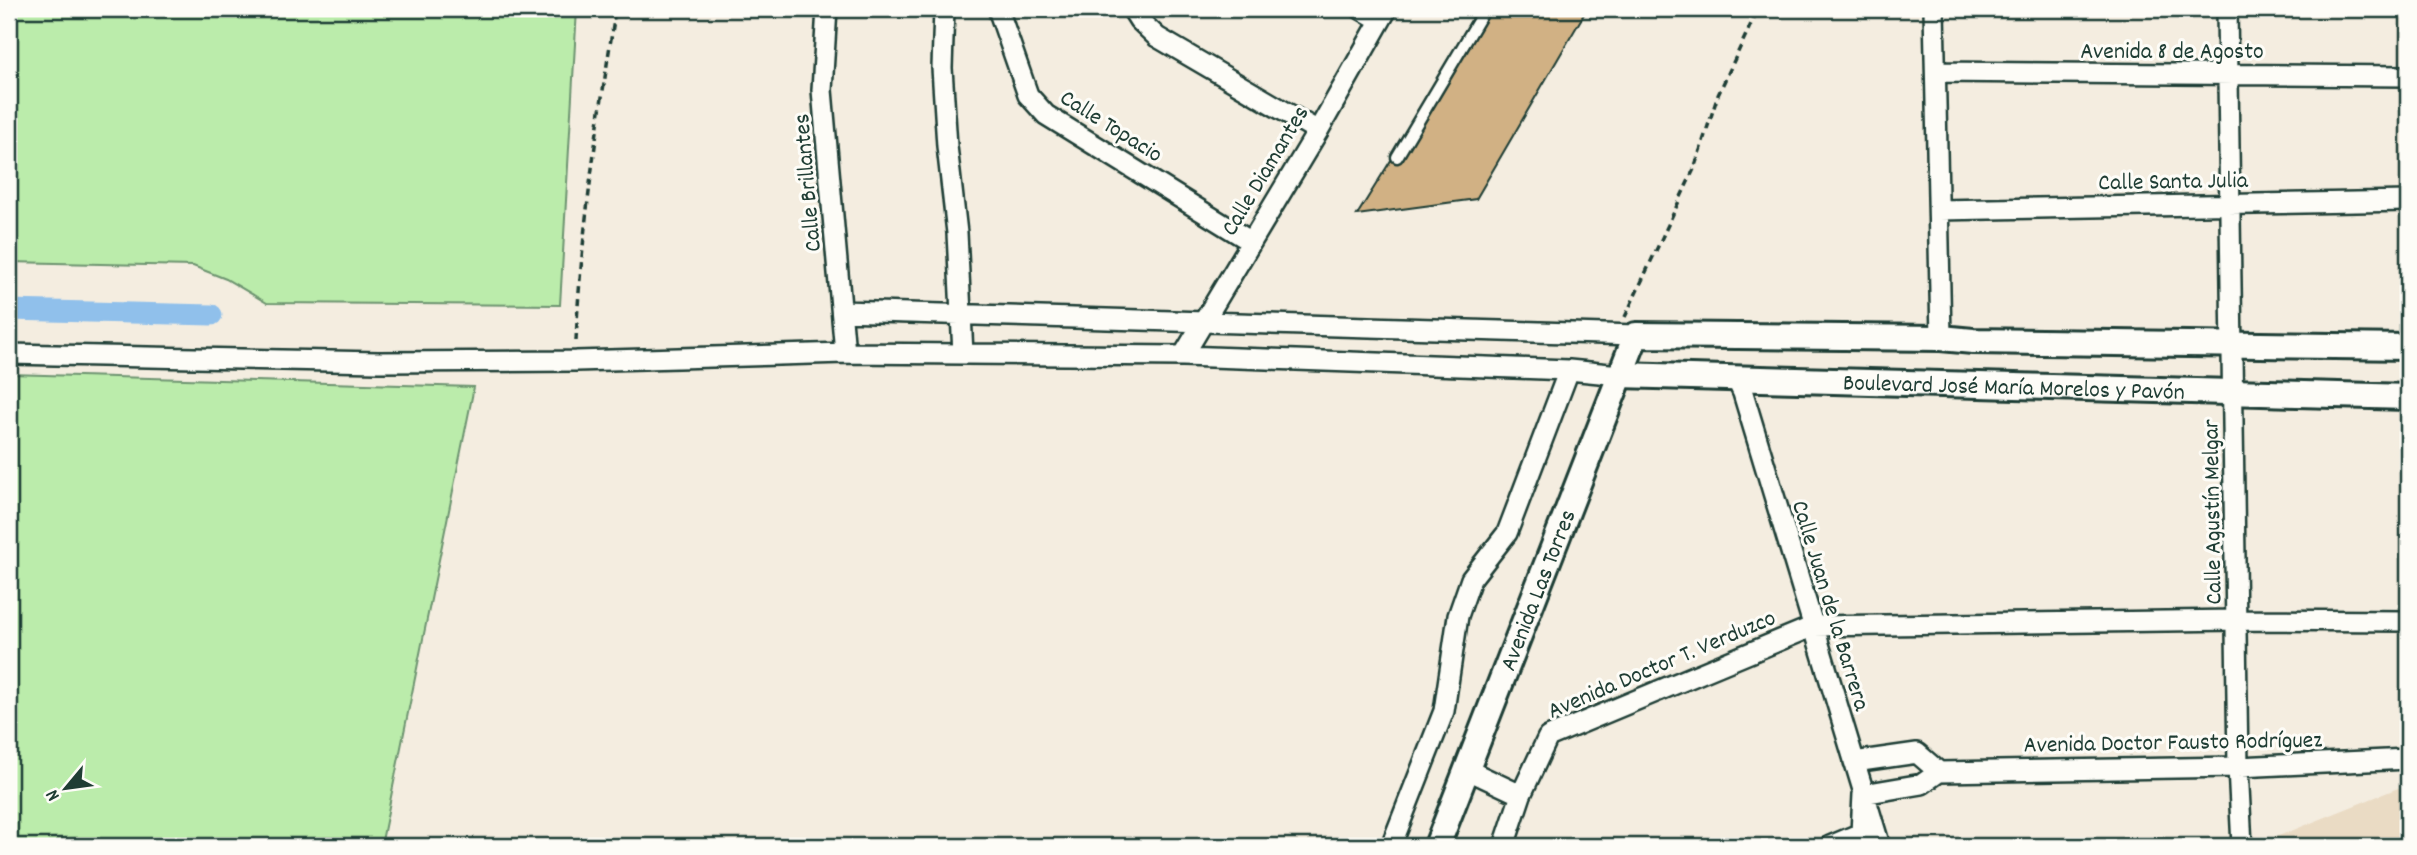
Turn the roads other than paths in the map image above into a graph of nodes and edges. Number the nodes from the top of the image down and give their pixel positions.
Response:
1 (827, 9) edge
2 (944, 9) edge
3 (998, 9) edge
4 (1132, 9) edge
5 (1360, 9) edge
6 (1485, 9) edge
7 (1934, 9) edge
8 (2227, 9) edge
9 (1384, 14) edge
10 (1936, 72) junction
11 (2228, 75) junction
12 (2408, 76) edge
13 (1318, 131) junction
14 (1397, 157) dead end
15 (2408, 201) edge
16 (2230, 203) junction
17 (1939, 210) junction
18 (1250, 241) junction
19 (842, 311) junction
20 (962, 313) junction
21 (1202, 321) junction
22 (1626, 335) junction
23 (1941, 338) junction
24 (2232, 344) junction
25 (2408, 347) edge
26 (845, 353) junction
27 (9, 354) edge
28 (963, 354) junction
29 (1183, 356) junction
30 (1569, 370) junction
31 (1620, 375) junction
32 (1736, 378) junction
33 (2233, 392) junction
34 (2408, 397) edge
35 (2237, 620) junction
36 (2408, 621) edge
37 (1814, 626) junction
38 (2408, 759) edge
39 (1854, 762) junction
40 (2238, 766) junction
41 (1468, 770) junction
42 (1939, 772) junction
43 (1863, 794) junction
44 (1521, 795) junction
45 (1391, 846) edge
46 (1437, 846) edge
47 (1504, 846) edge
48 (1830, 846) edge
49 (1880, 846) edge
50 (2242, 846) edge

1 - 19 street, Calle Brillantes
2 - 20 street
3 - 18 street, Calle Topacio
4 - 13 street
5 - 9 street
6 - 14 lane
7 - 10 street
8 - 11 street, Calle Agustín Melgar
9 - 13 street, Calle Diamantes
10 - 11 street, Avenida 8 de Agosto
10 - 17 street
11 - 12 street, Avenida 8 de Agosto
11 - 16 street, Calle Agustín Melgar
13 - 18 street, Calle Diamantes
15 - 16 street, Calle Santa Julia
16 - 17 street, Calle Santa Julia
16 - 24 street, Calle Agustín Melgar
17 - 23 street
18 - 21 street, Calle Diamantes
19 - 20 street
19 - 26 street, Calle Brillantes
20 - 21 street
20 - 28 street
21 - 22 street
21 - 29 street, Calle Diamantes
22 - 23 street, Boulevard José María Morelos y Pavón
22 - 31 street, Avenida Las Torres
23 - 24 street, Boulevard José María Morelos y Pavón
24 - 25 street, Boulevard José María Morelos y Pavón
24 - 33 street, Calle Agustín Melgar
26 - 27 street
26 - 28 street
28 - 29 street
29 - 30 street
30 - 31 street
30 - 45 street
31 - 32 street, Boulevard José María Morelos y Pavón
31 - 41 street, Avenida Las Torres
32 - 33 street, Boulevard José María Morelos y Pavón
32 - 37 street, Calle Juan de la Barrera
33 - 34 street, Boulevard José María Morelos y Pavón
33 - 35 street, Calle Agustín Melgar
35 - 36 street
35 - 37 street
35 - 40 street, Calle Agustín Melgar
37 - 39 street, Calle Juan de la Barrera
37 - 44 street, Avenida Doctor T. Verduzco
38 - 40 street, Avenida Doctor Fausto Rodríguez
39 - 42 street
39 - 43 street, Calle Juan de la Barrera
40 - 42 street, Avenida Doctor Fausto Rodríguez
40 - 50 street, Calle Agustín Melgar
41 - 44 street
41 - 46 street, Avenida Las Torres
42 - 43 street, Avenida Doctor Fausto Rodríguez
43 - 48 street
43 - 49 street, Calle Juan de la Barrera
44 - 47 street, Avenida Doctor T. Verduzco

